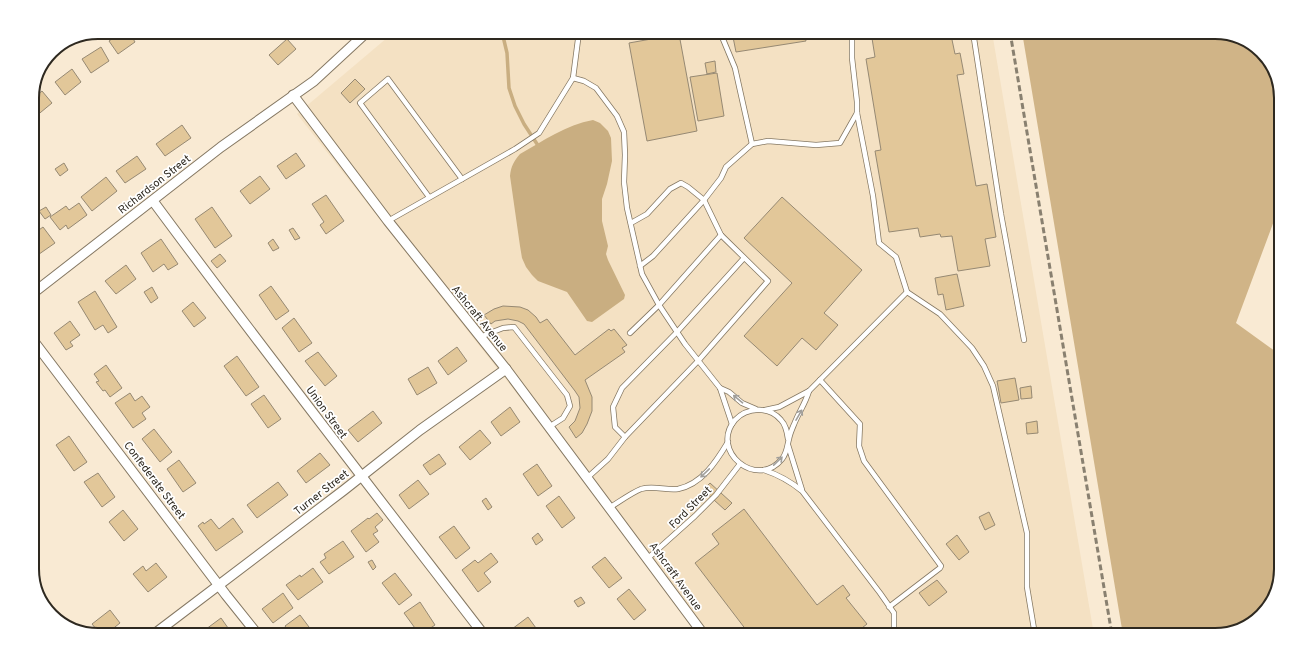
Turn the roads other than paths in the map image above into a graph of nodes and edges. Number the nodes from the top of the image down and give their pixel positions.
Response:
1 (359, 39) edge
2 (578, 39) edge
3 (723, 39) edge
4 (852, 39) edge
5 (974, 39) edge
6 (573, 78) junction
7 (293, 95) junction
8 (857, 113) junction
9 (752, 144) junction
10 (462, 179) junction
11 (429, 197) junction
12 (704, 200) junction
13 (153, 201) junction
14 (388, 221) junction
15 (631, 223) junction
16 (721, 235) junction
17 (744, 258) junction
18 (640, 266) junction
19 (39, 289) edge
20 (907, 292) junction
21 (659, 305) junction
22 (677, 332) junction
23 (630, 333) dead end
24 (479, 337) junction
25 (1024, 340) dead end
26 (39, 348) edge
27 (698, 361) junction
28 (506, 369) junction
29 (820, 380) junction
30 (720, 388) junction
31 (809, 391) junction
32 (756, 409) junction
33 (765, 410) junction
34 (732, 424) junction
35 (549, 428) junction
36 (625, 436) junction
37 (788, 440) junction
38 (728, 442) junction
39 (788, 445) junction
40 (740, 464) junction
41 (764, 470) junction
42 (361, 477) junction
43 (587, 478) junction
44 (802, 491) junction
45 (609, 508) junction
46 (647, 559) junction
47 (219, 585) junction
48 (889, 607) junction
49 (162, 628) edge
50 (253, 628) edge
51 (479, 628) edge
52 (699, 628) edge
53 (894, 628) edge
54 (1034, 628) edge

1 - 7 street
2 - 6 lane
3 - 9 lane
4 - 8 lane
5 - 25 lane
6 - 10 lane
6 - 15 lane
7 - 13 street, Richardson Street
7 - 14 street, Ashcraft Avenue
8 - 9 lane
8 - 20 lane
9 - 12 lane
10 - 11 lane
10 - 11 lane
11 - 14 lane
12 - 15 lane
12 - 16 lane
12 - 18 lane
13 - 19 street, Richardson Street
13 - 42 street, Union Street
14 - 24 street, Ashcraft Avenue
15 - 18 lane
16 - 17 lane
16 - 21 lane
17 - 22 lane
17 - 27 lane
18 - 21 lane
20 - 29 lane
20 - 54 lane
21 - 22 lane
21 - 23 lane
22 - 27 lane
22 - 36 lane
24 - 28 street, Ashcraft Avenue
24 - 35 lane
26 - 47 street, Confederate Street
27 - 30 lane
27 - 36 lane
28 - 35 street, Ashcraft Avenue
28 - 42 street, Turner Street
29 - 31 lane
29 - 48 lane
32 -> 30 lane
30 - 34 lane
31 - 33 lane
37 -> 31 lane
32 - 33 lane
32 - 34 lane
33 - 37 lane
34 - 38 lane
35 - 43 street, Ashcraft Avenue
36 - 43 lane
37 - 39 lane
38 - 40 lane
38 -> 45 lane
41 -> 39 lane
39 - 44 lane
40 - 41 lane
40 - 46 lane, Ford Street
41 - 44 lane
42 - 47 street, Turner Street
42 - 51 street, Union Street
43 - 45 street, Ashcraft Avenue
44 - 48 lane
45 - 46 street, Ashcraft Avenue
46 - 52 street, Ashcraft Avenue
47 - 49 street, Turner Street
47 - 50 street, Confederate Street
48 - 53 lane

